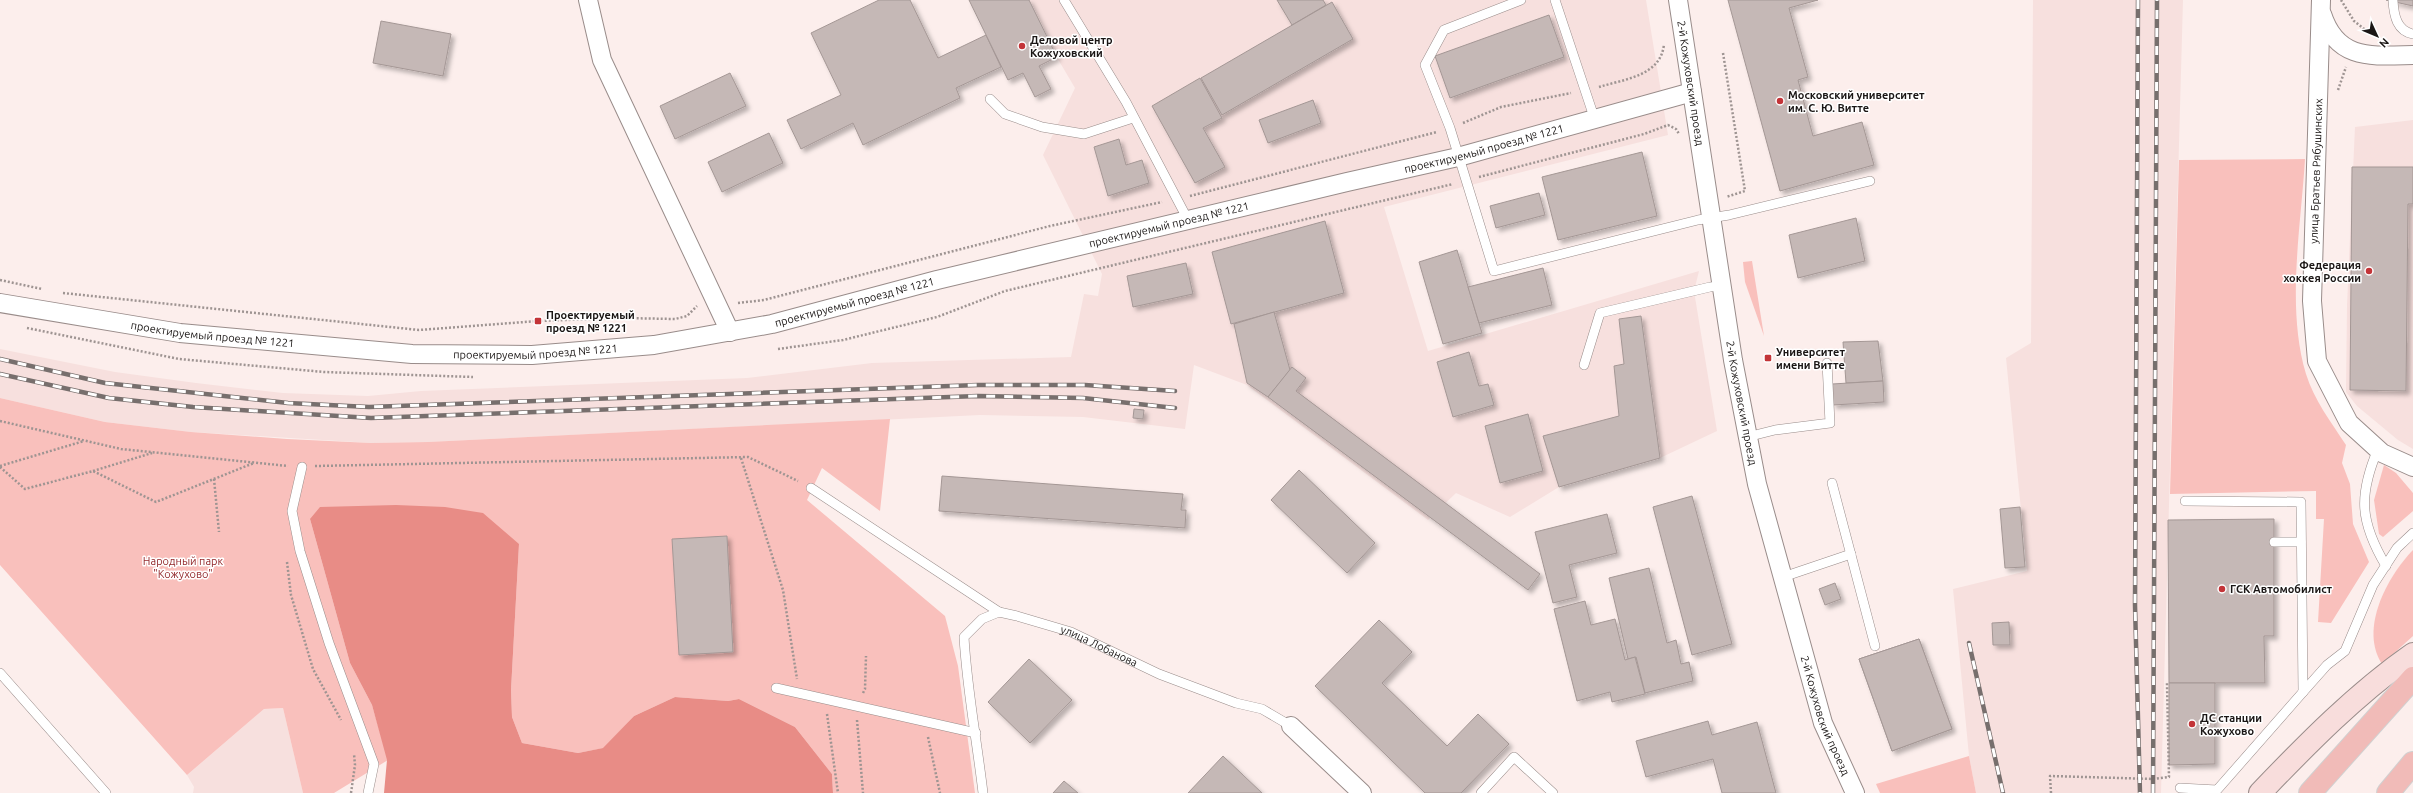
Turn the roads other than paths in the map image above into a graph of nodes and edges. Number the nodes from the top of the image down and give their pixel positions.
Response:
1 (588, 0) edge
2 (1064, 0) edge
3 (1521, 0) edge
4 (1555, 0) edge
5 (1678, 0) edge
6 (2393, 1) dead end
7 (2321, 5) edge
8 (2413, 34) edge
9 (2413, 55) edge
10 (1692, 92) junction
11 (990, 99) dead end
12 (1133, 118) junction
13 (1595, 120) junction
14 (1458, 157) junction
15 (1870, 181) dead end
16 (1711, 216) junction
17 (1188, 220) junction
18 (1721, 286) junction
19 (0, 303) edge
20 (730, 332) junction
21 (1827, 363) dead end
22 (1584, 365) dead end
23 (1747, 437) junction
24 (2378, 449) junction
25 (302, 467) road end
26 (2413, 467) edge
27 (1832, 483) dead end
28 (811, 488) road end
29 (2185, 500) dead end
30 (2413, 533) edge
31 (2274, 542) dead end
32 (2302, 542) junction
33 (1851, 554) junction
34 (2386, 566) junction
35 (1783, 578) junction
36 (999, 612) junction
37 (1876, 646) dead end
38 (2413, 654) edge
39 (0, 673) edge
40 (2413, 678) edge
41 (776, 688) dead end
42 (2303, 692) junction
43 (1291, 726) joint
44 (976, 733) junction
45 (2413, 763) edge
46 (2180, 788) dead end
47 (106, 793) edge
48 (368, 793) edge
49 (983, 793) edge
50 (1362, 793) edge
51 (1481, 793) edge
52 (1553, 793) edge
53 (1855, 793) edge
54 (2260, 793) edge
55 (2310, 793) edge
56 (2388, 793) edge

1 - 20 street
2 - 12 lane
3 - 14 lane
4 - 13 lane
5 - 10 street, 2-й Кожуховский проезд
6 - 8 lane
7 - 9 street
7 - 24 street, улица Братьев Рябушинских
10 - 13 street, проектируемый проезд № 1221
10 - 16 street, 2-й Кожуховский проезд
11 - 12 lane
12 - 17 lane
13 - 14 street, проектируемый проезд № 1221
14 - 16 lane
14 - 17 street, проектируемый проезд № 1221
15 - 16 lane
16 - 18 street, 2-й Кожуховский проезд
17 - 20 street, проектируемый проезд № 1221
18 - 22 lane
18 - 23 street, 2-й Кожуховский проезд
19 - 20 street, проектируемый проезд № 1221
21 - 23 lane
23 - 35 street, 2-й Кожуховский проезд
24 - 26 street, улица Братьев Рябушинских
24 - 34 lane
25 - 48 lane
27 - 33 lane
28 - 36 lane, улица Лобанова
29 - 32 lane
30 - 34 lane
31 - 32 lane
32 - 42 lane
33 - 35 lane
33 - 37 lane
34 - 42 lane
35 - 53 street, 2-й Кожуховский проезд
36 - 43 lane, улица Лобанова
36 - 44 lane
38 - 54 main road
39 - 47 lane
40 - 55 main road
41 - 44 lane
42 - 46 lane
43 - 50 street, улица Лобанова
44 - 49 lane
45 - 56 main road
51 - 52 lane

